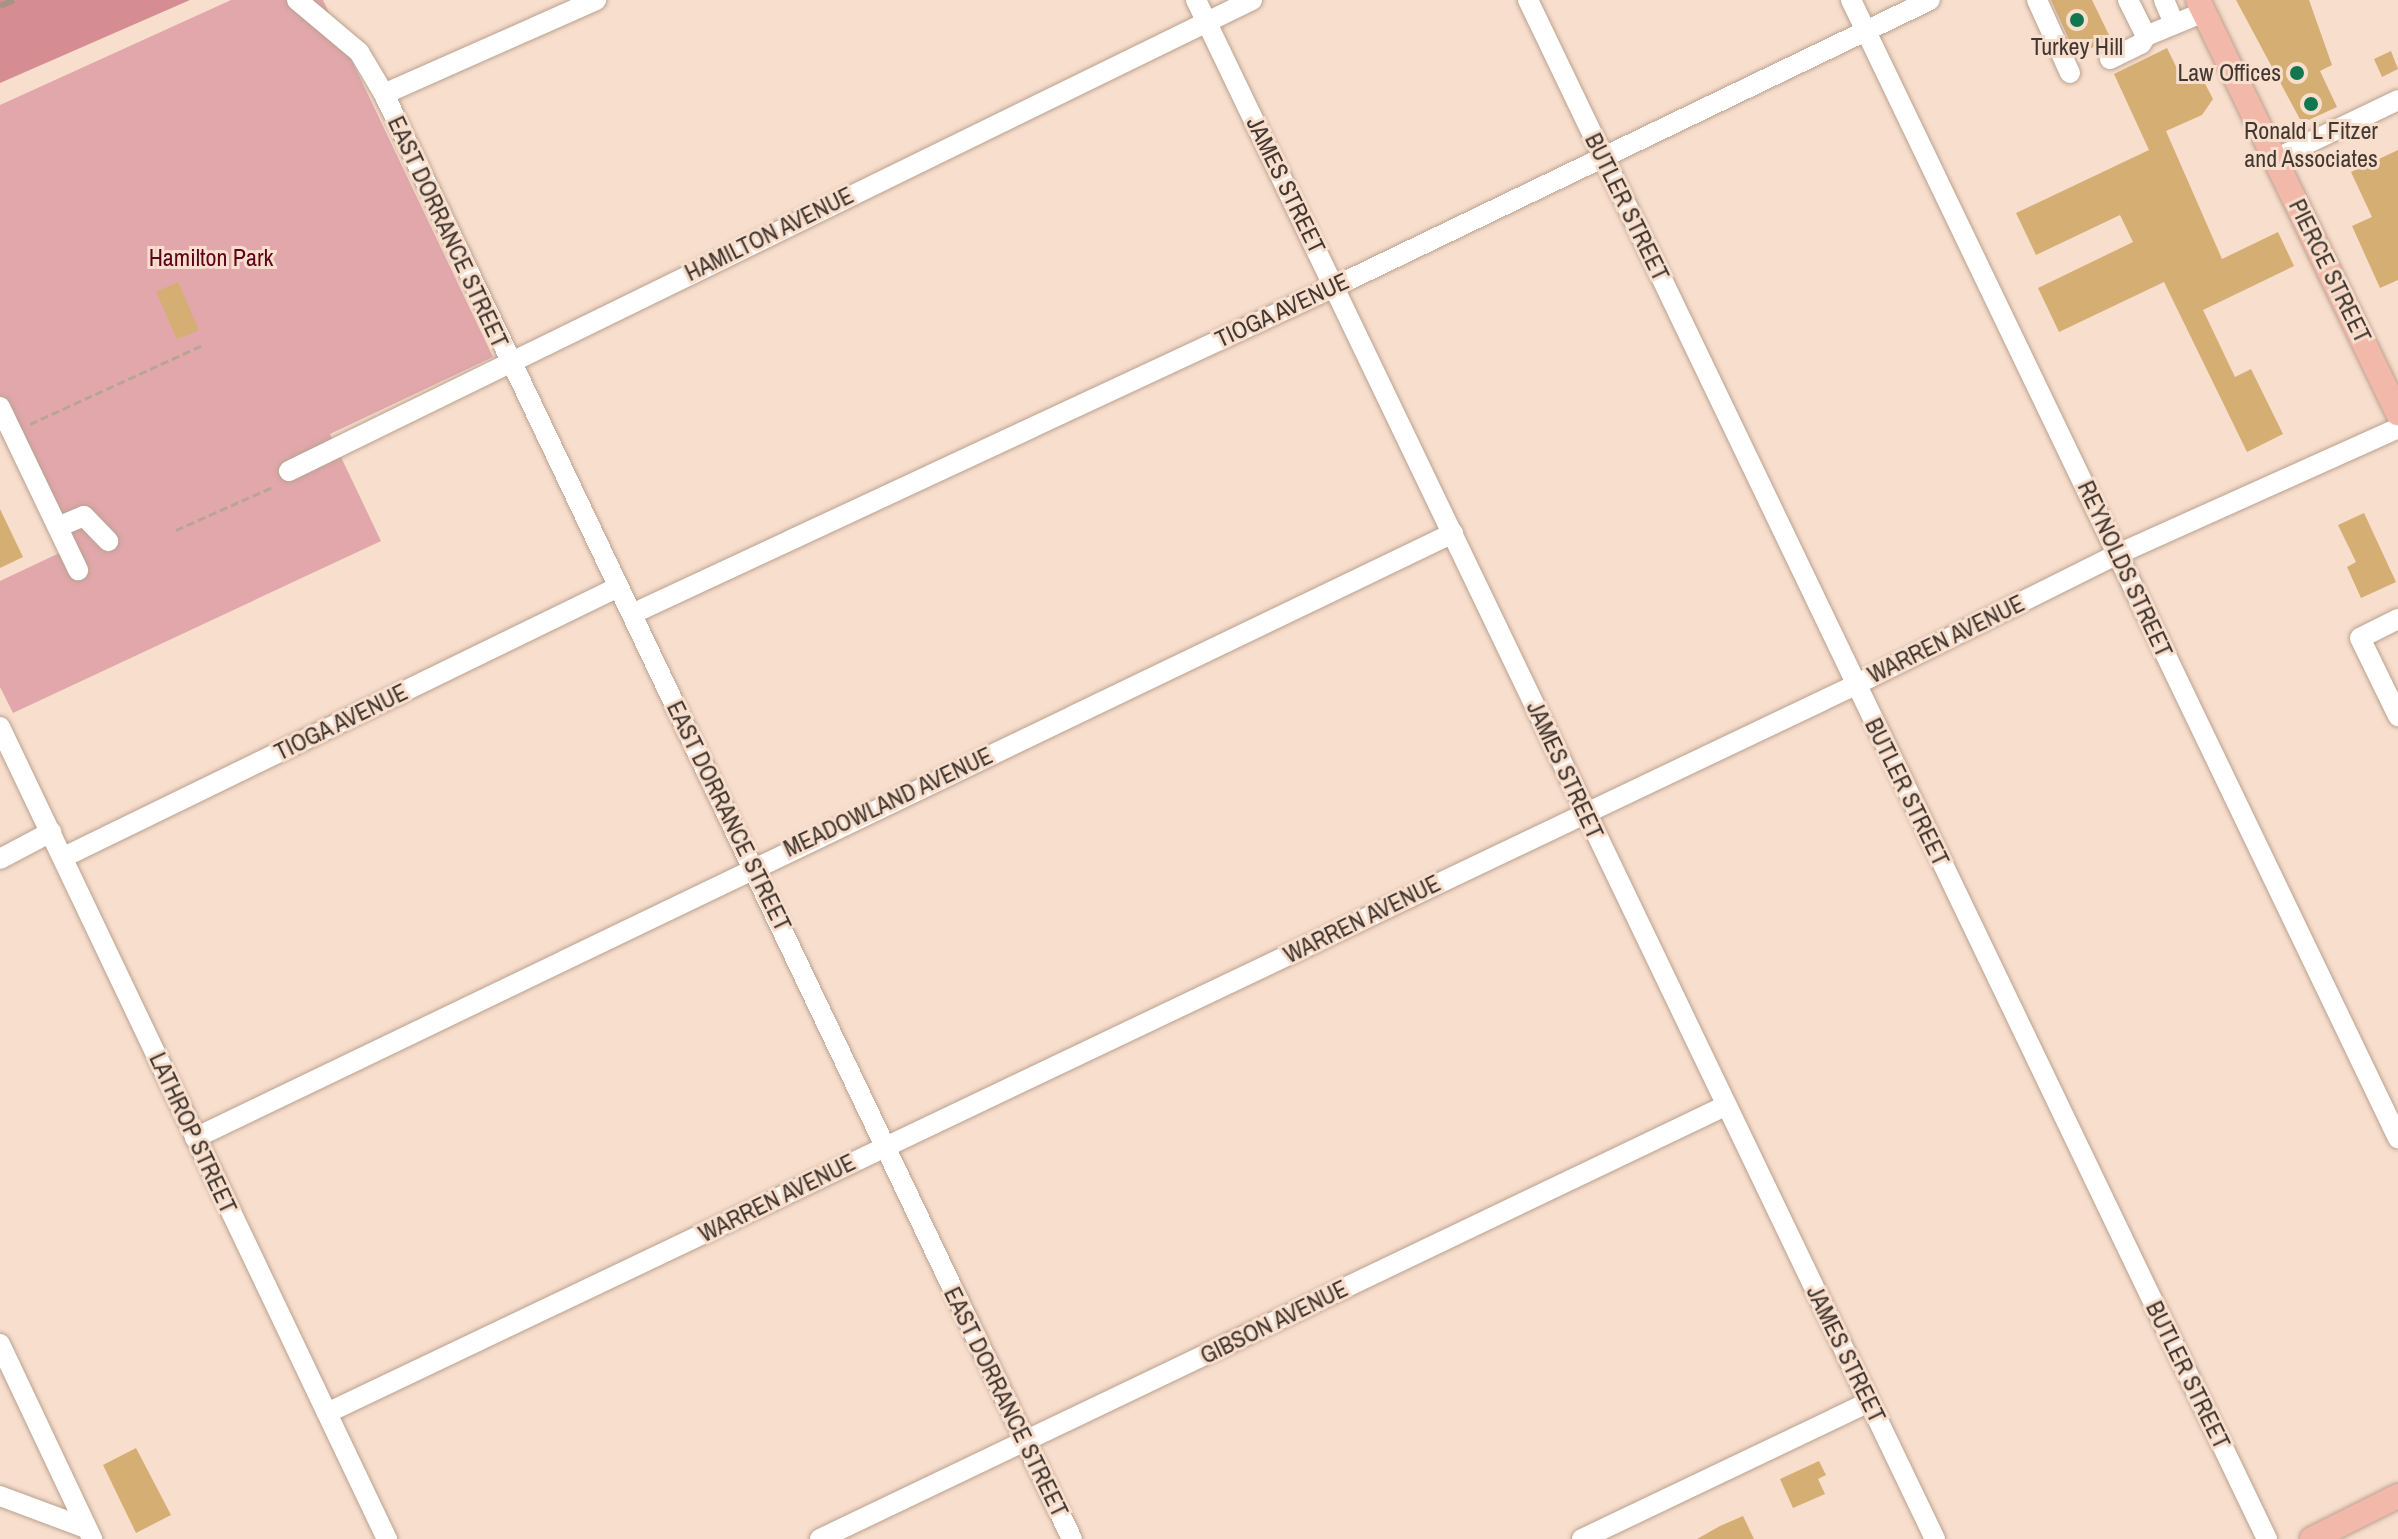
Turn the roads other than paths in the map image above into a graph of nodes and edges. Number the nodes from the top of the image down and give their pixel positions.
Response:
1 (297, 0) edge
2 (596, 0) edge
3 (1196, 0) edge
4 (1252, 0) edge
5 (1528, 0) edge
6 (1851, 0) edge
7 (1930, 0) edge
8 (2037, 0) edge
9 (2128, 0) edge
10 (2164, 0) edge
11 (2201, 6) edge
12 (1206, 22) junction
13 (2174, 24) junction
14 (1866, 30) junction
15 (2146, 36) junction
16 (2110, 59) dead end
17 (2070, 73) dead end
18 (384, 94) junction
19 (2398, 100) edge
20 (1603, 157) junction
21 (2275, 159) junction
22 (1336, 286) junction
23 (507, 361) junction
24 (0, 407) edge
25 (2398, 413) edge
26 (2398, 428) edge
27 (289, 471) dead end
28 (58, 527) junction
29 (1453, 533) junction
30 (108, 541) dead end
31 (2118, 554) junction
32 (78, 570) dead end
33 (618, 587) junction
34 (632, 614) junction
35 (2398, 619) edge
36 (1855, 685) junction
37 (2398, 716) edge
38 (0, 727) edge
39 (1585, 812) junction
40 (51, 832) junction
41 (64, 857) junction
42 (0, 859) edge
43 (754, 866) junction
44 (1727, 1105) junction
45 (195, 1138) junction
46 (2398, 1138) edge
47 (883, 1147) junction
48 (0, 1344) edge
49 (1869, 1402) junction
50 (327, 1413) junction
51 (1024, 1442) junction
52 (0, 1496) edge
53 (2398, 1496) edge
54 (89, 1533) edge
55 (387, 1539) edge
56 (820, 1539) edge
57 (1072, 1539) edge
58 (1582, 1539) edge
59 (1935, 1539) edge
60 (2267, 1539) edge
61 (2312, 1539) edge

1 - 18 street, EAST DORRANCE STREET
2 - 18 street
3 - 12 street, JAMES STREET
4 - 12 street, HAMILTON AVENUE
5 - 20 street, BUTLER STREET
6 - 14 street, REYNOLDS STREET
7 - 14 street, TIOGA AVENUE
8 - 17 street
9 - 15 street
10 - 13 street
11 - 13 street
11 - 21 main road, PIERCE STREET
12 - 22 street, JAMES STREET
12 - 23 street, HAMILTON AVENUE
13 - 15 street
14 - 20 street, TIOGA AVENUE
14 - 31 street, REYNOLDS STREET
15 - 16 street
18 - 23 street, EAST DORRANCE STREET
19 - 21 street
20 - 22 street, TIOGA AVENUE
20 - 36 street, BUTLER STREET
21 - 25 main road, PIERCE STREET
22 - 29 street, JAMES STREET
22 - 34 street, TIOGA AVENUE
23 - 27 street, HAMILTON AVENUE
23 - 33 street, EAST DORRANCE STREET
24 - 28 street
26 - 31 street, WARREN AVENUE
28 - 30 street
28 - 32 street
29 - 39 street, JAMES STREET
29 - 43 street, MEADOWLAND AVENUE
31 - 36 street, WARREN AVENUE
31 - 46 street, REYNOLDS STREET
33 - 34 street, EAST DORRANCE STREET
33 - 41 street, TIOGA AVENUE
34 - 43 street, EAST DORRANCE STREET
35 - 37 street
36 - 39 street, WARREN AVENUE
36 - 60 street, BUTLER STREET
38 - 40 street, LATHROP STREET
39 - 44 street, JAMES STREET
39 - 47 street, WARREN AVENUE
40 - 41 street, LATHROP STREET
40 - 42 street
41 - 45 street, LATHROP STREET
43 - 45 street, MEADOWLAND AVENUE
43 - 47 street, EAST DORRANCE STREET
44 - 49 street, JAMES STREET
44 - 51 street, GIBSON AVENUE
45 - 50 street, LATHROP STREET
47 - 50 street, WARREN AVENUE
47 - 51 street, EAST DORRANCE STREET
48 - 54 street
49 - 58 street
49 - 59 street, JAMES STREET
50 - 55 street, LATHROP STREET
51 - 56 street, GIBSON AVENUE
51 - 57 street, EAST DORRANCE STREET
52 - 54 street
53 - 61 main road

